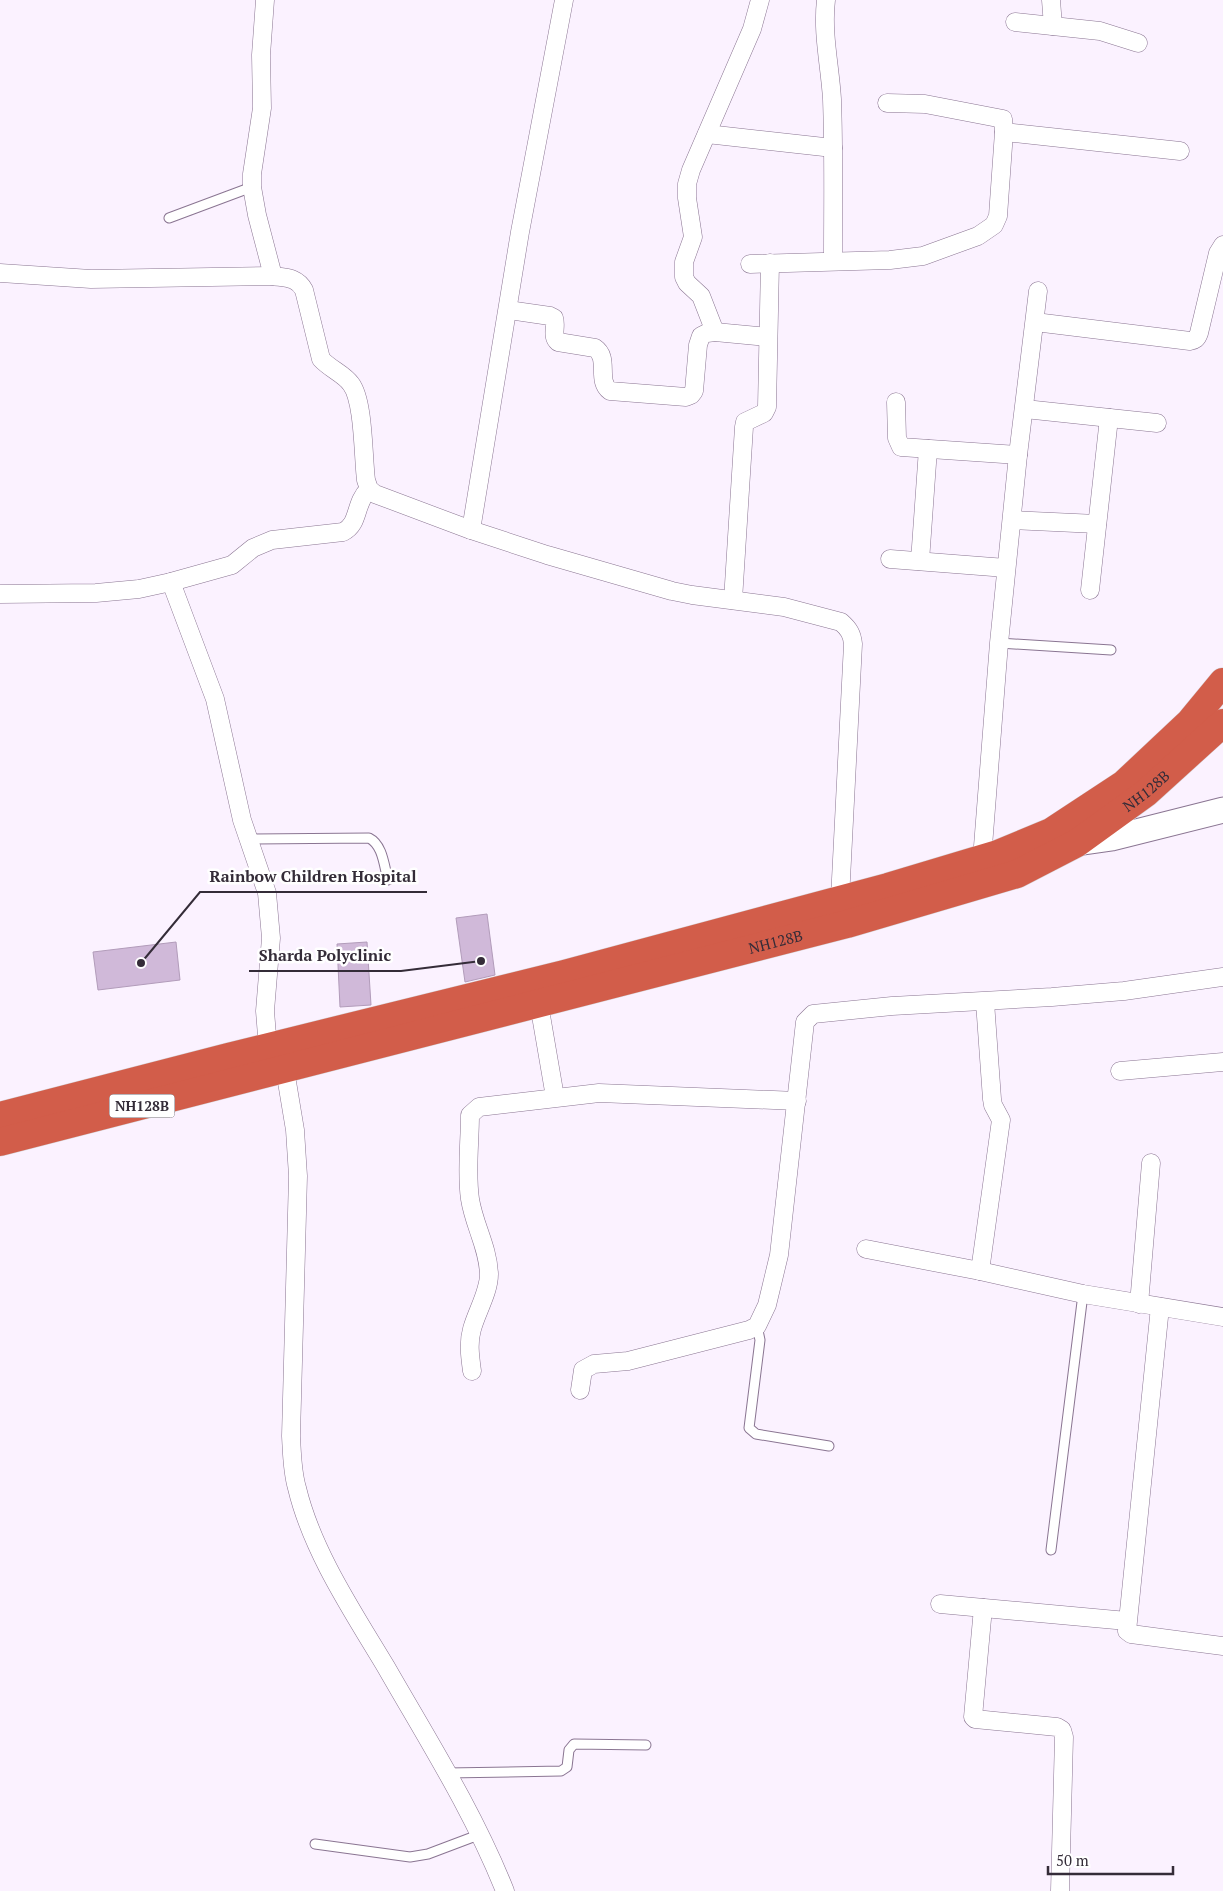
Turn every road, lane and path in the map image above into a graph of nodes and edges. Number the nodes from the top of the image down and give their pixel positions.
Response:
1 (265, 0) edge
2 (564, 0) edge
3 (760, 0) edge
4 (826, 0) edge
5 (1051, 0) edge
6 (1015, 22) dead end
7 (1053, 26) junction
8 (1138, 43) dead end
9 (887, 103) dead end
10 (1004, 132) junction
11 (707, 134) junction
12 (833, 148) junction
13 (1180, 150) dead end
14 (252, 187) junction
15 (169, 218) dead end
16 (1223, 245) edge
17 (833, 260) junction
18 (770, 263) junction
19 (750, 264) dead end
20 (0, 273) edge
21 (273, 276) junction
22 (1038, 291) dead end
23 (508, 310) junction
24 (1035, 322) junction
25 (715, 332) junction
26 (768, 337) junction
27 (896, 402) dead end
28 (1024, 409) junction
29 (1109, 418) junction
30 (1157, 423) dead end
31 (928, 449) junction
32 (1018, 454) junction
33 (369, 488) junction
34 (1012, 520) junction
35 (1097, 524) junction
36 (471, 530) junction
37 (890, 559) dead end
38 (920, 561) junction
39 (1006, 568) junction
40 (171, 582) junction
41 (1090, 590) dead end
42 (0, 594) edge
43 (733, 600) junction
44 (999, 644) junction
45 (1112, 650) dead end
46 (1223, 682) edge
47 (1223, 723) edge
48 (1223, 810) edge
49 (1051, 832) junction
50 (249, 839) junction
51 (1077, 843) junction
52 (982, 859) junction
53 (388, 880) dead end
54 (840, 899) junction
55 (1223, 977) edge
56 (985, 1002) junction
57 (539, 1004) junction
58 (268, 1048) junction
59 (1223, 1062) edge
60 (285, 1070) junction
61 (1120, 1071) dead end
62 (555, 1097) junction
63 (798, 1101) junction
64 (0, 1116) edge
65 (0, 1142) edge
66 (1152, 1163) dead end
67 (866, 1249) dead end
68 (980, 1271) junction
69 (1083, 1294) junction
70 (1140, 1304) junction
71 (1160, 1307) junction
72 (1223, 1316) edge
73 (757, 1326) junction
74 (472, 1371) dead end
75 (580, 1390) dead end
76 (829, 1446) dead end
77 (1051, 1550) dead end
78 (940, 1604) dead end
79 (983, 1608) junction
80 (1128, 1621) junction
81 (1223, 1646) edge
82 (646, 1745) dead end
83 (447, 1773) junction
84 (481, 1834) junction
85 (315, 1844) dead end
86 (505, 1891) edge
87 (1060, 1891) edge

1 - 14 street
2 - 23 street
3 - 11 street
4 - 12 street
5 - 7 street
6 - 7 street
7 - 8 street
9 - 10 street
10 - 13 street
10 - 17 street
11 - 12 street
11 - 25 street
12 - 17 street
14 - 15 lane
14 - 21 street
16 - 24 street
17 - 18 street
18 - 19 street
18 - 26 street
20 - 21 street
21 - 33 street
22 - 24 street
23 - 25 street
23 - 36 street
24 - 28 street
25 - 26 street
26 - 43 street
27 - 31 street
28 - 29 street
28 - 32 street
29 - 30 street
29 - 35 street
31 - 32 street
31 - 38 street
32 - 34 street
33 - 36 street
33 - 40 street
34 - 35 street
34 - 39 street
35 - 41 street
36 - 43 street
37 - 38 street
38 - 39 street
39 - 44 street
40 - 42 street
40 - 50 street
43 - 54 street
44 - 45 lane
44 - 52 street
46 - 49 highway
47 - 51 highway, NH128B
48 - 51 street
49 - 51 street
49 - 52 highway
50 - 53 lane
50 - 58 street
51 - 57 highway, NH128B
52 - 54 highway
54 - 58 highway
55 - 56 street
56 - 63 street
56 - 68 street
57 - 60 highway, NH128B
57 - 62 street
58 - 64 highway
59 - 61 street
60 - 65 highway, NH128B
60 - 83 street
62 - 63 street
62 - 74 street
63 - 73 street
66 - 70 street
67 - 68 street
68 - 69 street
69 - 70 street
69 - 77 lane
70 - 71 street
71 - 72 street
71 - 80 street
73 - 75 street
73 - 76 lane
78 - 79 street
79 - 80 street
79 - 87 street
80 - 81 street
82 - 83 lane
83 - 84 street
84 - 85 lane
84 - 86 street

